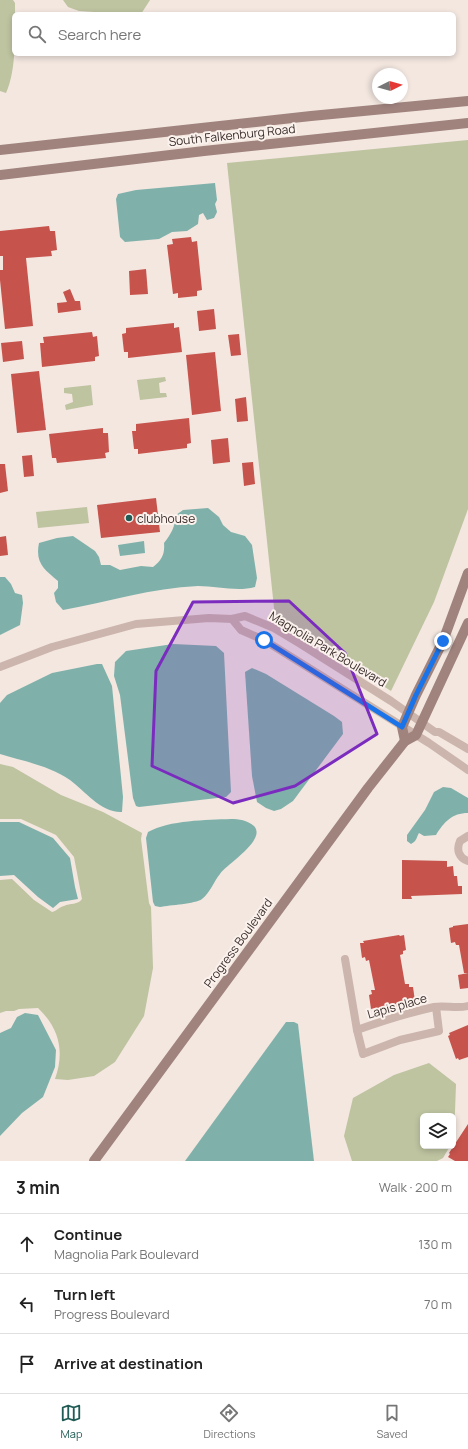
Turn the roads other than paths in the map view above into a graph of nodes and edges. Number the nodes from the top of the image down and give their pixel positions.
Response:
1 (468, 101) edge
2 (468, 123) edge
3 (0, 150) edge
4 (0, 175) edge
5 (468, 573) edge
6 (232, 619) junction
7 (468, 623) edge
8 (2, 668) edge
9 (408, 713) junction
10 (421, 722) junction
11 (402, 727) junction
12 (416, 735) junction
13 (405, 740) junction
14 (468, 750) edge
15 (468, 770) edge
16 (468, 836) edge
17 (468, 861) edge
18 (345, 959) dead end
19 (468, 1006) edge
20 (436, 1007) junction
21 (357, 1030) junction
22 (94, 1161) edge

1 - 3 street, South Falkenburg Road
2 - 4 street, South Falkenburg Road
5 - 9 street
6 - 8 street, Magnolia Park Boulevard
6 - 9 street, Magnolia Park Boulevard
6 - 11 street, Magnolia Park Boulevard
7 - 10 street
9 - 10 street, Magnolia Park Boulevard
9 - 11 street
10 - 12 street
10 - 14 street, Magnolia Park Boulevard
11 - 12 street, Magnolia Park Boulevard
11 - 13 street
12 - 13 street, Progress Boulevard
12 - 15 street, Magnolia Park Boulevard
13 - 22 street, Progress Boulevard
16 - 17 street
18 - 21 street, Lapis place
19 - 20 street, Lapis place
20 - 21 street, Lapis place
20 - 21 street

